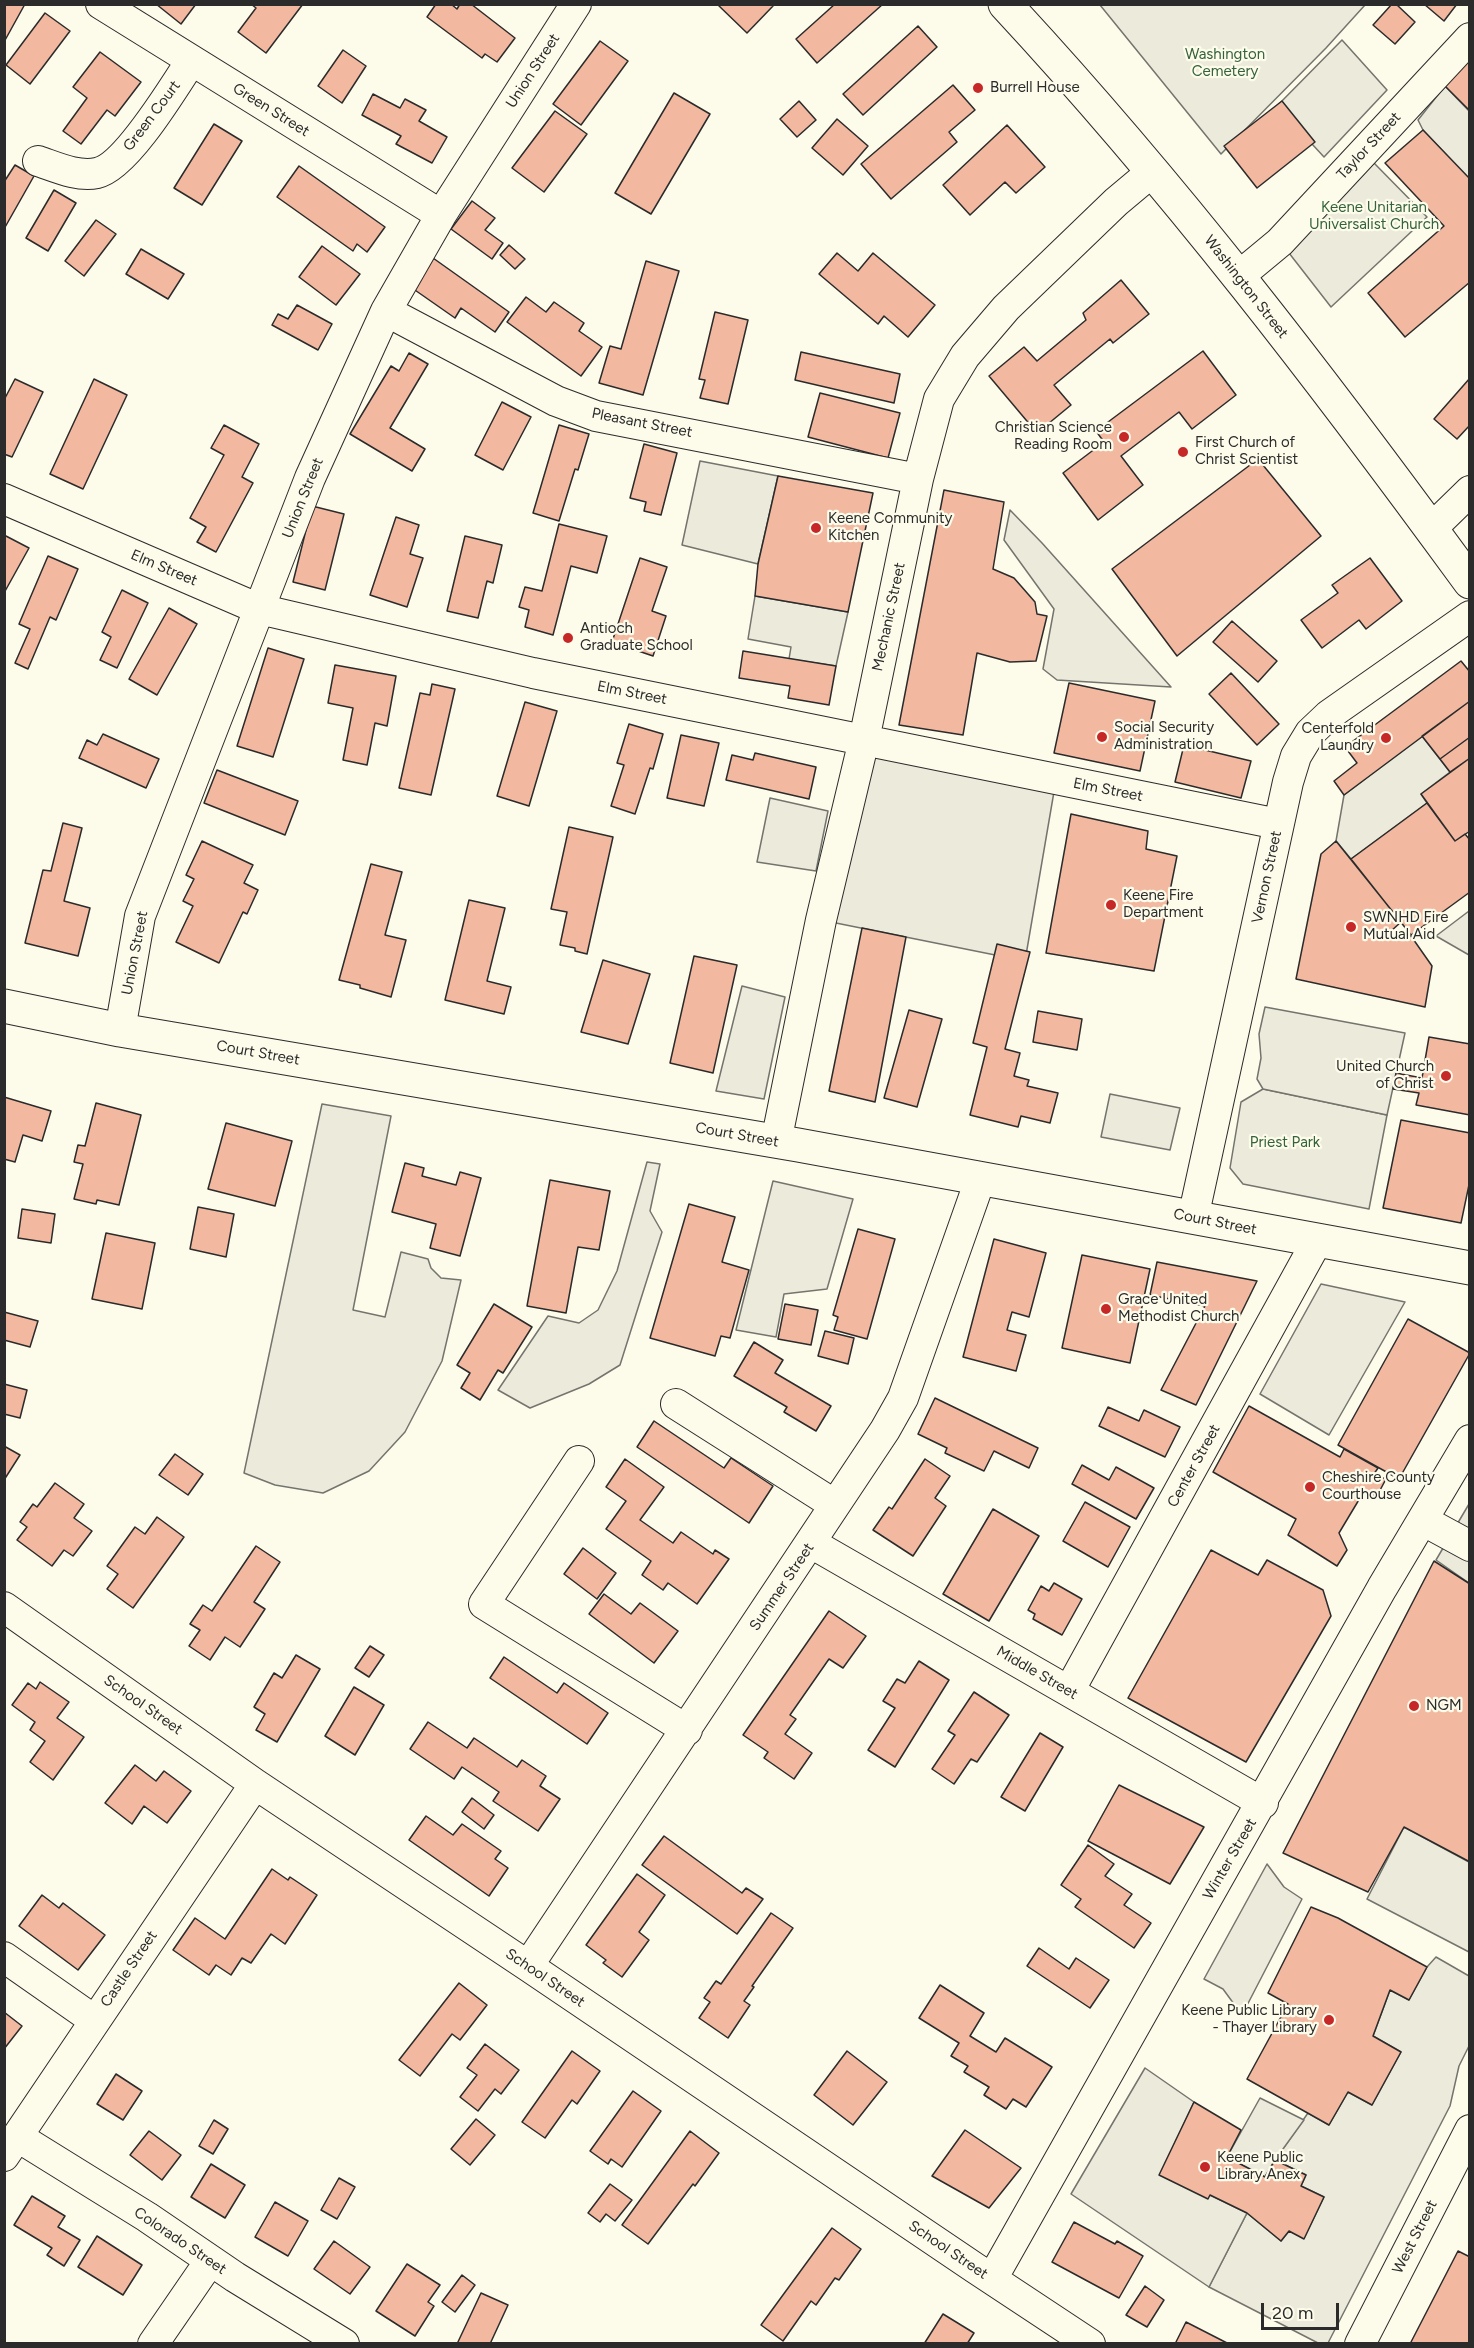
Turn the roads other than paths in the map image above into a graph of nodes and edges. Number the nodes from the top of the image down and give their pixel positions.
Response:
1 (100, 4) edge
2 (576, 4) edge
3 (1005, 4) edge
4 (1470, 38) edge
5 (191, 61) junction
6 (38, 161) dead end
7 (1153, 171) junction
8 (441, 215) junction
9 (1239, 276) junction
10 (386, 311) junction
11 (918, 479) junction
12 (1470, 491) edge
13 (4, 499) edge
14 (1431, 529) junction
15 (1470, 582) edge
16 (259, 609) junction
17 (1470, 616) edge
18 (864, 740) junction
19 (1278, 824) junction
20 (4, 1006) edge
21 (120, 1030) junction
22 (776, 1142) junction
23 (980, 1180) junction
24 (1193, 1218) junction
25 (1317, 1241) junction
26 (1470, 1268) edge
27 (676, 1404) dead end
28 (1465, 1456) edge
29 (579, 1461) dead end
30 (835, 1505) junction
31 (1424, 1521) junction
32 (811, 1543) junction
33 (1470, 1546) edge
34 (4, 1607) edge
35 (1069, 1691) junction
36 (687, 1730) junction
37 (255, 1784) junction
38 (1263, 1803) junction
39 (4, 1957) edge
40 (528, 1966) junction
41 (94, 2020) junction
42 (1470, 2130) edge
43 (11, 2146) edge
44 (210, 2261) junction
45 (992, 2279) junction
46 (153, 2343) edge
47 (344, 2343) edge
48 (1090, 2343) edge
49 (1360, 2343) edge

1 - 5 street, Green Street
2 - 8 street, Union Street
3 - 7 main road, Washington Street
4 - 9 street, Taylor Street
5 - 6 street, Green Court
5 - 8 street, Green Street
7 - 9 main road, Washington Street
7 - 11 street, Mechanic Street
8 - 10 street, Union Street
9 - 14 main road, Washington Street
10 - 11 street, Pleasant Street
10 - 16 street, Union Street
11 - 18 street, Mechanic Street
12 - 14 street
13 - 16 street, Elm Street
14 - 15 main road, Washington Street
16 - 18 street, Elm Street
16 - 21 street, Union Street
17 - 19 street, Vernon Street
18 - 19 street, Elm Street
18 - 22 street, Mechanic Street
19 - 24 street, Vernon Street
20 - 21 main road, Court Street
21 - 22 main road, Court Street
22 - 23 main road, Court Street
23 - 24 main road, Court Street
23 - 30 street, Summer Street
24 - 25 main road, Court Street
25 - 26 main road, Court Street
25 - 35 street, Center Street
27 - 30 street
28 - 31 street, Winter Street
29 - 36 street
30 - 32 street, Summer Street
31 - 33 street
31 - 38 street, Winter Street
32 - 35 street, Middle Street
32 - 36 street, Summer Street
34 - 37 street, School Street
35 - 38 street, Middle Street
36 - 40 street, Summer Street
37 - 40 street, School Street
37 - 41 street, Castle Street
38 - 45 street, Winter Street
39 - 41 street
40 - 45 street, School Street
41 - 43 street, Castle Street
42 - 49 street, West Street
43 - 44 street, Colorado Street
44 - 46 street
44 - 47 street, Colorado Street
45 - 48 street, School Street

